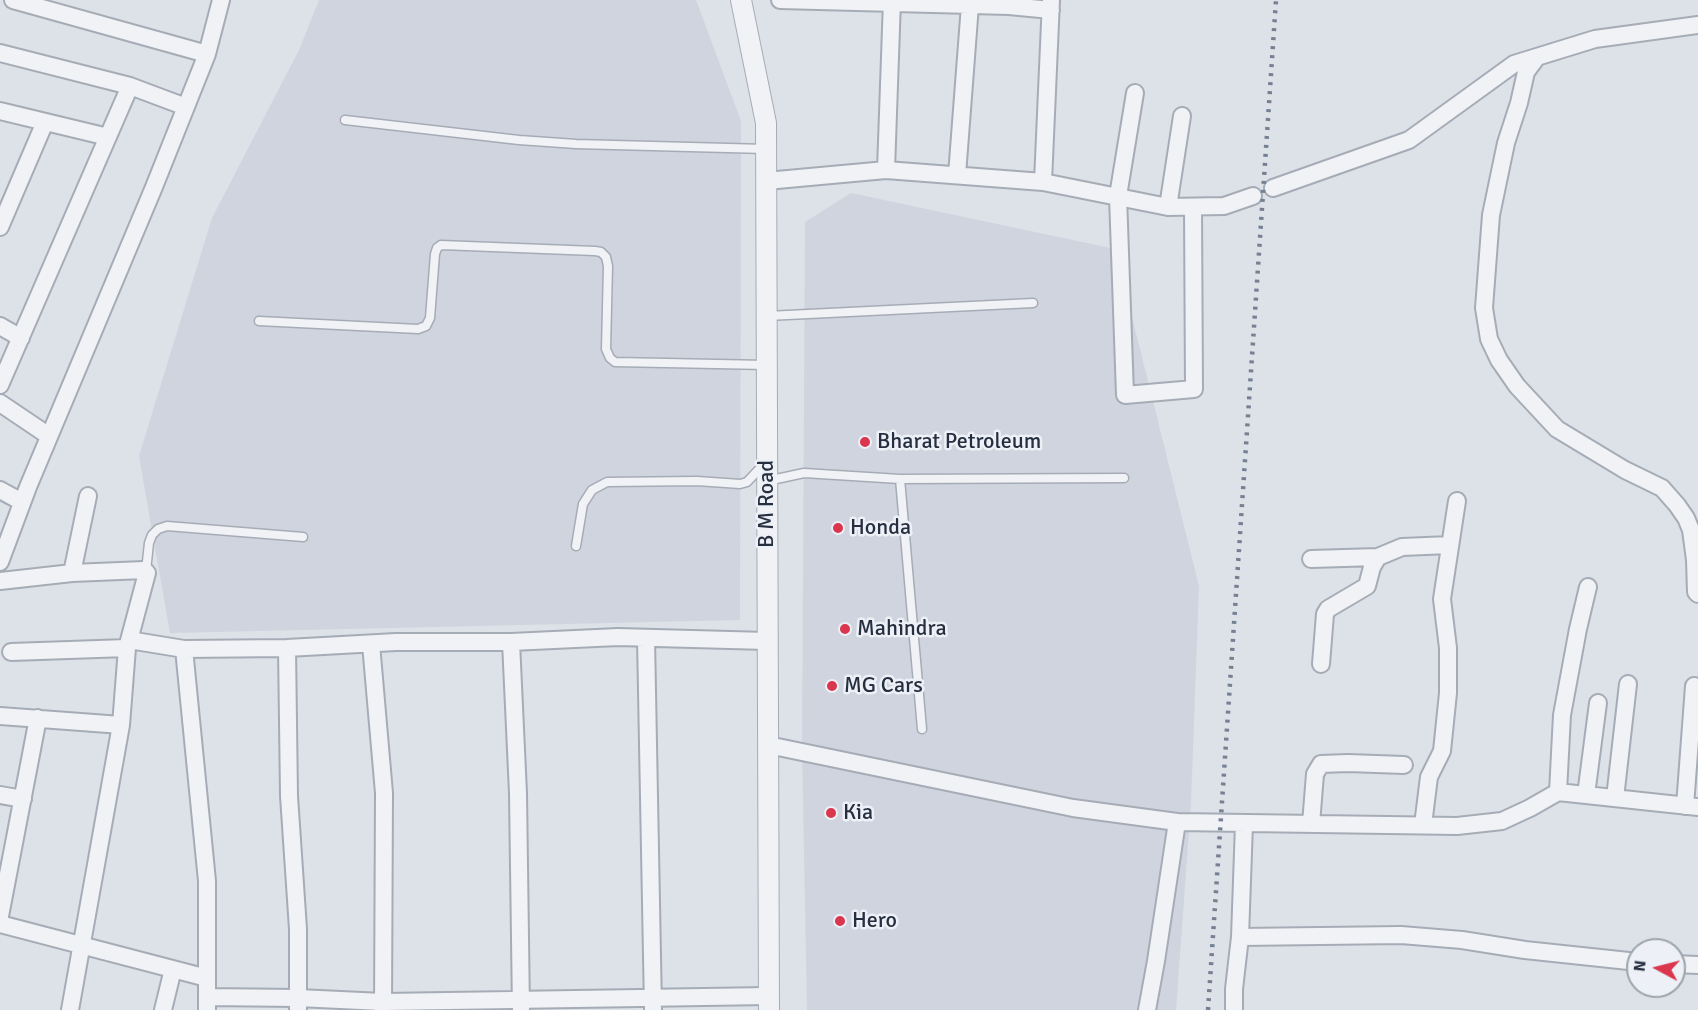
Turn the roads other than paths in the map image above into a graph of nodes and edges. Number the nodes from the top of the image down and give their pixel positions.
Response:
1 (13, 0) edge
2 (220, 0) edge
3 (741, 0) edge
4 (780, 0) edge
5 (892, 2) edge
6 (970, 5) junction
7 (1051, 5) edge
8 (1698, 25) edge
9 (0, 53) edge
10 (207, 54) junction
11 (1537, 57) junction
12 (130, 86) junction
13 (1135, 93) dead end
14 (186, 107) junction
15 (0, 111) edge
16 (1182, 116) dead end
17 (345, 120) dead end
18 (45, 122) junction
19 (108, 137) junction
20 (766, 149) junction
21 (885, 170) junction
22 (957, 175) junction
23 (766, 181) junction
24 (1043, 182) junction
25 (1273, 188) dead end
26 (1118, 196) junction
27 (1253, 196) dead end
28 (1168, 207) junction
29 (1193, 207) junction
30 (0, 227) edge
31 (1033, 303) dead end
32 (766, 316) junction
33 (259, 321) dead end
34 (0, 326) edge
35 (21, 338) junction
36 (766, 365) junction
37 (0, 385) edge
38 (0, 404) edge
39 (49, 436) junction
40 (767, 460) junction
41 (1125, 478) dead end
42 (900, 479) junction
43 (767, 481) junction
44 (0, 490) edge
45 (88, 496) dead end
46 (1456, 501) dead end
47 (22, 502) junction
48 (303, 537) dead end
49 (1450, 545) junction
50 (576, 546) dead end
51 (1378, 556) junction
52 (1311, 559) dead end
53 (0, 562) edge
54 (146, 571) junction
55 (72, 573) junction
56 (0, 581) edge
57 (1588, 587) dead end
58 (1698, 594) edge
59 (645, 638) junction
60 (767, 641) junction
61 (511, 642) junction
62 (128, 644) junction
63 (371, 644) junction
64 (287, 648) junction
65 (184, 649) junction
66 (11, 652) dead end
67 (1321, 664) dead end
68 (1628, 684) dead end
69 (1694, 686) dead end
70 (1598, 703) dead end
71 (0, 716) edge
72 (38, 718) junction
73 (121, 725) junction
74 (922, 729) dead end
75 (768, 745) junction
76 (1404, 765) dead end
77 (1558, 792) junction
78 (0, 795) edge
79 (1586, 795) junction
80 (1615, 798) junction
81 (23, 799) junction
82 (1692, 806) edge
83 (1176, 822) junction
84 (1244, 824) junction
85 (1311, 824) junction
86 (1423, 825) junction
87 (0, 916) edge
88 (0, 924) edge
89 (1240, 937) junction
90 (82, 944) junction
91 (1626, 961) edge
92 (173, 969) junction
93 (207, 978) junction
94 (769, 1003) edge
95 (207, 1004) edge
96 (298, 1004) edge
97 (653, 1004) edge
98 (521, 1005) edge
99 (383, 1006) edge
100 (70, 1010) edge
101 (163, 1010) edge
102 (1147, 1010) edge
103 (1234, 1010) edge

1 - 10 street
2 - 10 street
3 - 20 street, B M Road
4 - 5 street
5 - 6 street
5 - 21 street
6 - 7 street
6 - 22 street
7 - 24 street
8 - 11 street
9 - 12 street
10 - 14 street
11 - 25 street
11 - 58 street
12 - 14 street
12 - 19 street
13 - 26 street
14 - 39 street
15 - 18 street
16 - 28 street
17 - 20 lane
18 - 19 street
18 - 30 street
19 - 35 street
20 - 23 street, B M Road
21 - 22 street
21 - 23 street
22 - 24 street
23 - 32 street, B M Road
24 - 26 street
26 - 28 street
26 - 29 street
27 - 29 street
28 - 29 street
31 - 32 lane
32 - 36 street, B M Road
33 - 36 lane
34 - 35 street
35 - 37 street
36 - 40 street, B M Road
38 - 39 street
39 - 47 street
40 - 43 street, B M Road
40 - 50 lane
41 - 42 lane
42 - 43 lane
42 - 74 lane
43 - 60 street, B M Road
44 - 47 street
45 - 55 street
46 - 49 street
47 - 53 street
48 - 54 lane
49 - 51 street
49 - 86 street
51 - 52 street
51 - 67 street
54 - 55 street
54 - 62 street
55 - 56 street
57 - 77 street
59 - 60 street
59 - 61 street
59 - 97 street
60 - 75 street, B M Road
61 - 63 street
61 - 98 street
62 - 65 street
62 - 66 street
62 - 73 street
63 - 64 street
63 - 99 street
64 - 65 street
64 - 96 street
65 - 93 street
68 - 80 street
69 - 82 street
70 - 79 street
71 - 72 street
72 - 73 street
72 - 81 street
73 - 90 street
75 - 83 street
75 - 94 street, B M Road
76 - 85 street
77 - 79 street
77 - 86 street
78 - 81 street
79 - 80 street
80 - 82 street
81 - 87 street
83 - 84 street
83 - 102 street
84 - 85 street
84 - 89 street
85 - 86 street
88 - 90 street
89 - 91 street
89 - 103 street
90 - 92 street
90 - 100 street
92 - 93 street
92 - 101 street
93 - 95 street
94 - 97 street
95 - 96 street
96 - 99 street
97 - 98 street
98 - 99 street

